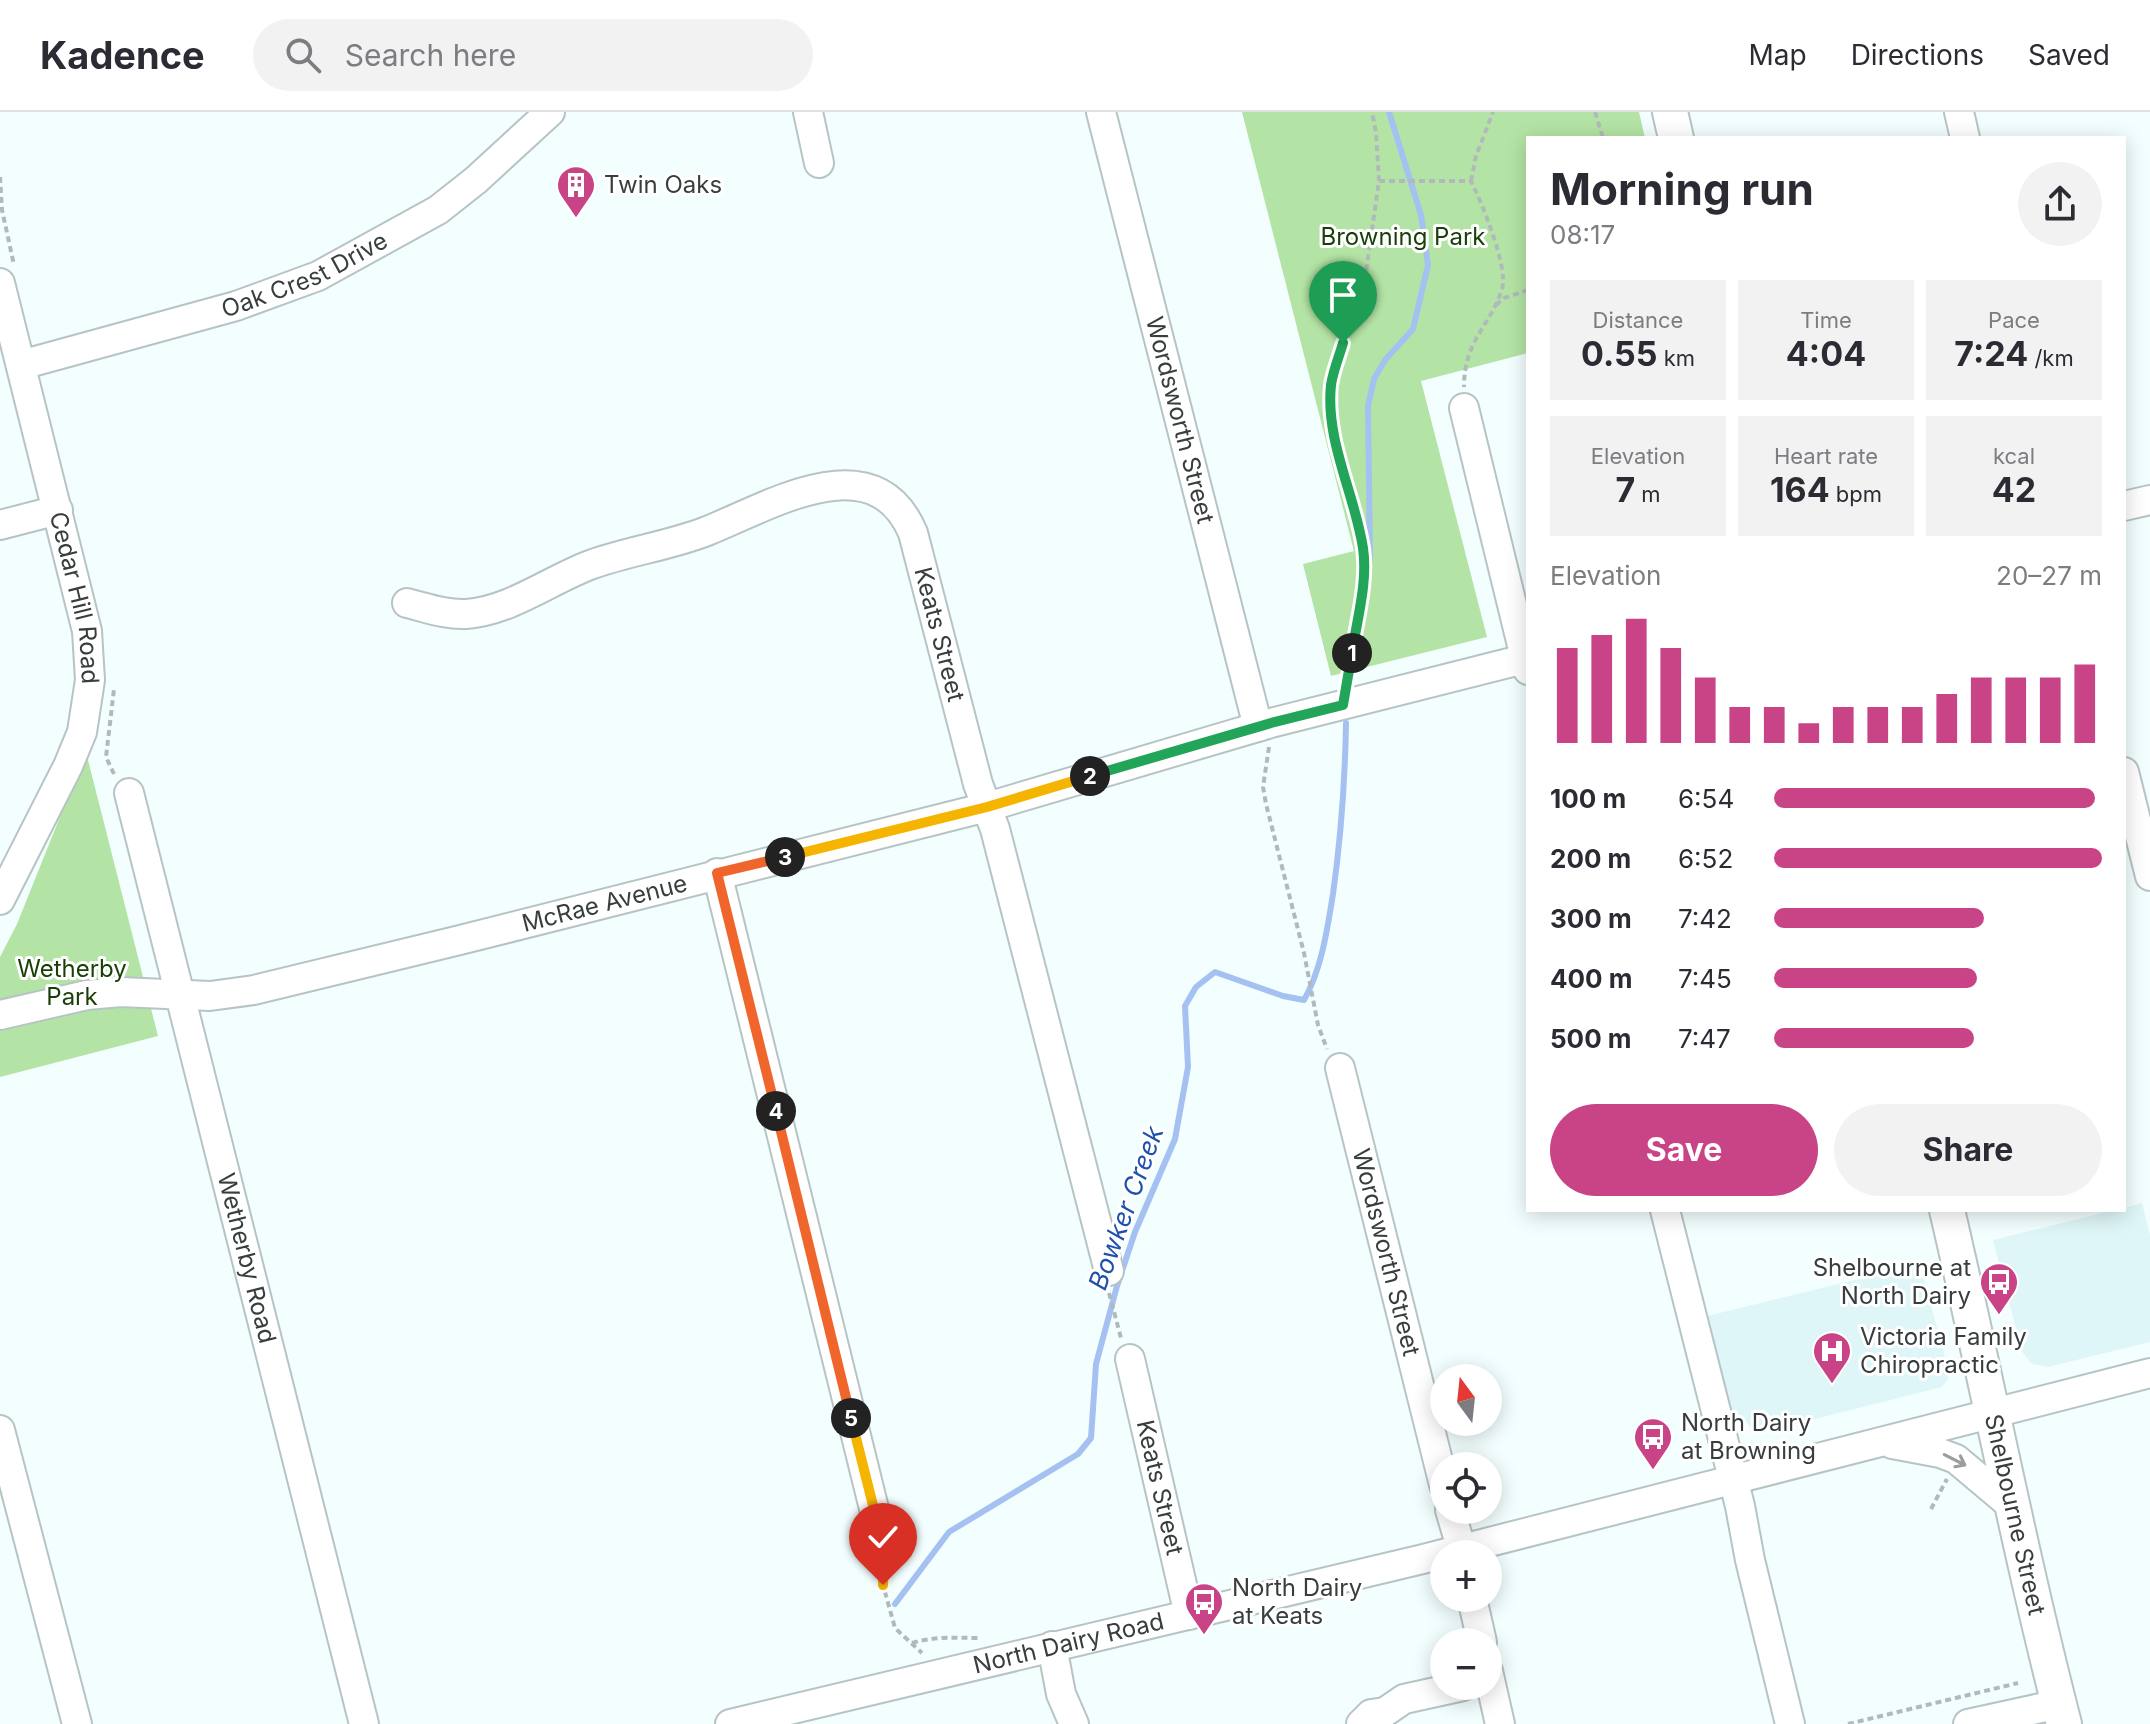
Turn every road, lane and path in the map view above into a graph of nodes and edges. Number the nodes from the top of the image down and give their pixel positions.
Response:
1 (550, 112) edge
2 (808, 112) edge
3 (1101, 112) edge
4 (1372, 112) edge
5 (1493, 112) edge
6 (1595, 112) edge
7 (1670, 112) edge
8 (1959, 112) edge
9 (1602, 136) edge
10 (1676, 136) edge
11 (1965, 136) edge
12 (819, 163) dead end
13 (1379, 181) junction
14 (1471, 181) junction
15 (0, 283) edge
16 (1526, 291) edge
17 (1491, 309) junction
18 (21, 365) junction
19 (1464, 408) joint
20 (2150, 500) edge
21 (2126, 506) edge
22 (58, 510) junction
23 (0, 525) edge
24 (407, 603) dead end
25 (1526, 658) edge
26 (1526, 662) edge
27 (111, 678) dead end
28 (1343, 705) junction
29 (1264, 731) junction
30 (2126, 780) edge
31 (129, 793) joint
32 (987, 807) junction
33 (717, 873) junction
34 (2150, 876) edge
35 (0, 900) edge
36 (180, 995) junction
37 (0, 1015) edge
38 (1318, 1025) dead end
39 (1340, 1068) dead end
40 (1666, 1212) edge
41 (1947, 1212) edge
42 (1108, 1277) joint
43 (1126, 1350) joint
44 (2150, 1373) edge
45 (1992, 1414) junction
46 (0, 1430) edge
47 (1883, 1442) junction
48 (1436, 1452) edge
49 (1951, 1470) dead end
50 (1733, 1479) junction
51 (2012, 1506) junction
52 (1931, 1509) dead end
53 (1502, 1540) edge
54 (884, 1549) joint
55 (1430, 1559) edge
56 (1189, 1615) junction
57 (982, 1638) dead end
58 (912, 1643) junction
59 (1052, 1646) junction
60 (930, 1676) junction
61 (2018, 1683) dead end
62 (1430, 1693) edge
63 (1490, 1700) edge
64 (2061, 1714) edge
65 (77, 1724) edge
66 (364, 1724) edge
67 (730, 1724) edge
68 (1074, 1724) edge
69 (1361, 1724) edge
70 (1500, 1724) edge
71 (1790, 1724) edge
72 (1848, 1724) edge
73 (1968, 1724) edge

1 - 18 street, Oak Crest Drive
2 - 12 street
3 - 29 street, Wordsworth Street
4 - 13 path
5 - 14 path
6 - 9 path
7 - 10 main road
8 - 11 street
13 - 14 path
13 - 28 path
14 - 17 path
15 - 18 street, Cedar Hill Road
16 - 17 path
17 - 19 path
18 - 22 street, Cedar Hill Road
19 - 25 street
20 - 21 street
22 - 23 street
22 - 35 street, Cedar Hill Road
24 - 32 street, Keats Street
26 - 28 street, McRae Avenue
27 - 31 path
28 - 29 street, McRae Avenue
29 - 32 street, McRae Avenue
29 - 38 path
30 - 34 street
31 - 36 street, Wetherby Road
32 - 33 street, McRae Avenue
32 - 42 street, Keats Street
33 - 36 street, McRae Avenue
33 - 54 street
36 - 37 street, McRae Avenue
36 - 66 street, Wetherby Road
39 - 48 street, Wordsworth Street
40 - 50 street
41 - 45 main road, Shelbourne Street
42 - 43 path
43 - 56 street, Keats Street
44 - 45 street, North Dairy Road
45 - 47 street, North Dairy Road
45 - 51 main road, Shelbourne Street
46 - 65 street
47 - 50 street, North Dairy Road
47 -> 51 street
49 - 52 path
50 - 53 street, North Dairy Road
50 - 71 street
51 - 64 main road, Shelbourne Street
54 - 58 path
55 - 56 street, North Dairy Road
56 - 59 street, North Dairy Road
57 - 58 path
58 - 60 path
59 - 60 street, North Dairy Road
59 - 68 street
60 - 67 street, North Dairy Road
61 - 72 path
62 - 69 street
63 - 70 street
64 - 73 street

